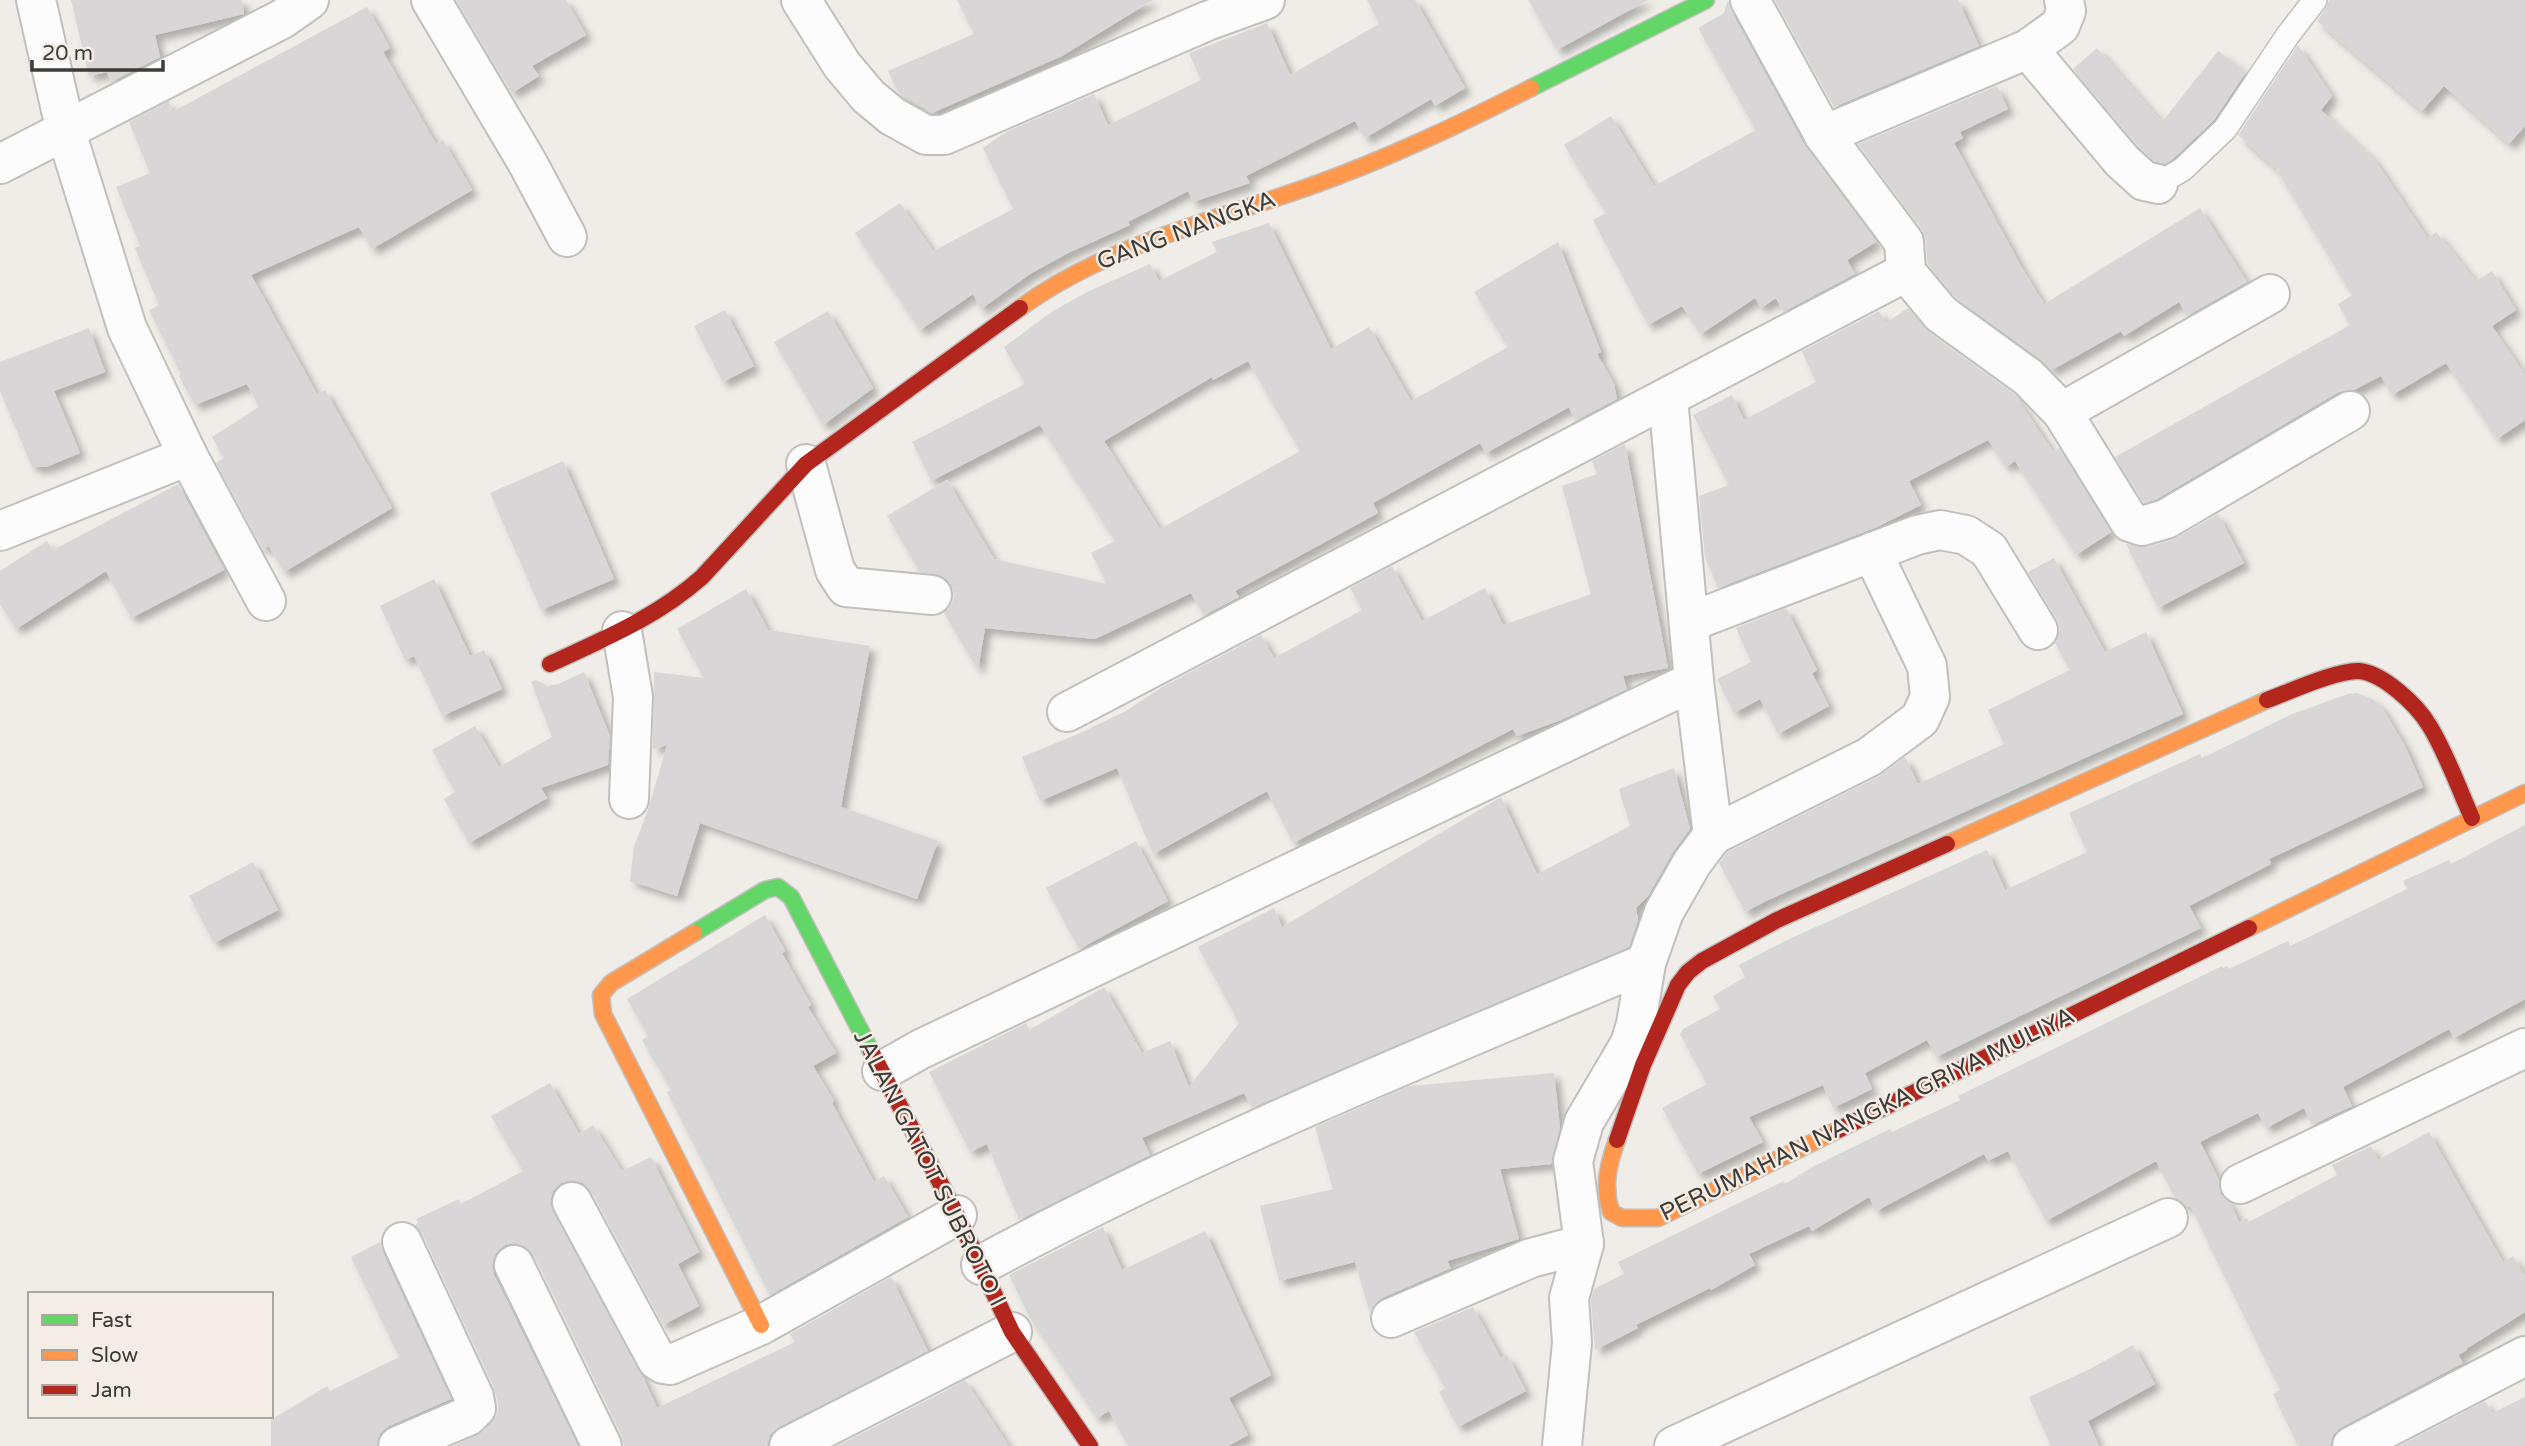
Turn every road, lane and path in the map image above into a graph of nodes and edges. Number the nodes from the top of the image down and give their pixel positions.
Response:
1 (36, 0) edge
2 (431, 0) edge
3 (801, 0) edge
4 (1265, 0) edge
5 (1706, 0) edge
6 (1749, 0) edge
7 (2063, 0) edge
8 (2315, 0) edge
9 (289, 6) edge
10 (2028, 49) junction
11 (66, 132) junction
12 (1824, 135) junction
13 (0, 164) edge
14 (2158, 184) joint
15 (566, 237) dead end
16 (1906, 272) junction
17 (2270, 294) dead end
18 (1668, 398) junction
19 (2350, 411) dead end
20 (2062, 412) junction
21 (188, 456) junction
22 (806, 464) junction
23 (0, 531) edge
24 (1872, 552) junction
25 (932, 596) dead end
26 (266, 601) dead end
27 (1690, 622) junction
28 (2038, 630) dead end
29 (622, 631) junction
30 (550, 664) dead end
31 (1694, 681) junction
32 (1067, 712) dead end
33 (2525, 793) edge
34 (629, 799) dead end
35 (2472, 818) junction
36 (1713, 835) junction
37 (1647, 963) junction
38 (2525, 1048) edge
39 (882, 1071) junction
40 (2240, 1184) dead end
41 (572, 1202) dead end
42 (957, 1215) junction
43 (2168, 1218) dead end
44 (402, 1242) dead end
45 (1584, 1244) junction
46 (514, 1265) dead end
47 (981, 1265) junction
48 (1391, 1318) dead end
49 (761, 1325) junction
50 (1012, 1332) junction
51 (2525, 1356) edge
52 (398, 1446) edge
53 (602, 1446) edge
54 (789, 1446) edge
55 (1090, 1446) edge
56 (1562, 1446) edge
57 (1674, 1446) edge
58 (2352, 1446) edge

1 - 11 street
2 - 15 street
3 - 4 street
5 - 22 street, GANG NANGKA
6 - 12 street
7 - 10 street
8 - 14 lane
9 - 11 street
10 - 12 street
10 - 14 street
11 - 13 street
11 - 21 street
12 - 16 street
16 - 18 street
16 - 20 street
17 - 20 street
18 - 27 street
18 - 32 street
19 - 20 street
21 - 23 street
21 - 26 street
22 - 25 street
22 - 29 street, GANG NANGKA
24 - 27 street
24 - 28 street
24 - 36 street
27 - 31 street
29 - 30 street, GANG NANGKA
29 - 34 street
31 - 36 street
31 - 39 street
33 - 35 street, PERUMAHAN NANGKA GRIYA MULIYA
35 - 35 street, PERUMAHAN NANGKA GRIYA MULIYA
36 - 37 street
37 - 45 street
37 - 47 street
38 - 40 street
39 - 42 street, JALAN GATOT SUBROTO I
39 - 49 street, JALAN GATOT SUBROTO I
41 - 49 street
42 - 47 street, JALAN GATOT SUBROTO I
42 - 49 street
43 - 57 street
44 - 52 street
45 - 48 street
45 - 56 street
46 - 53 street
47 - 50 street, JALAN GATOT SUBROTO I
50 - 54 street
50 - 55 street, JALAN GATOT SUBROTO I
51 - 58 street

